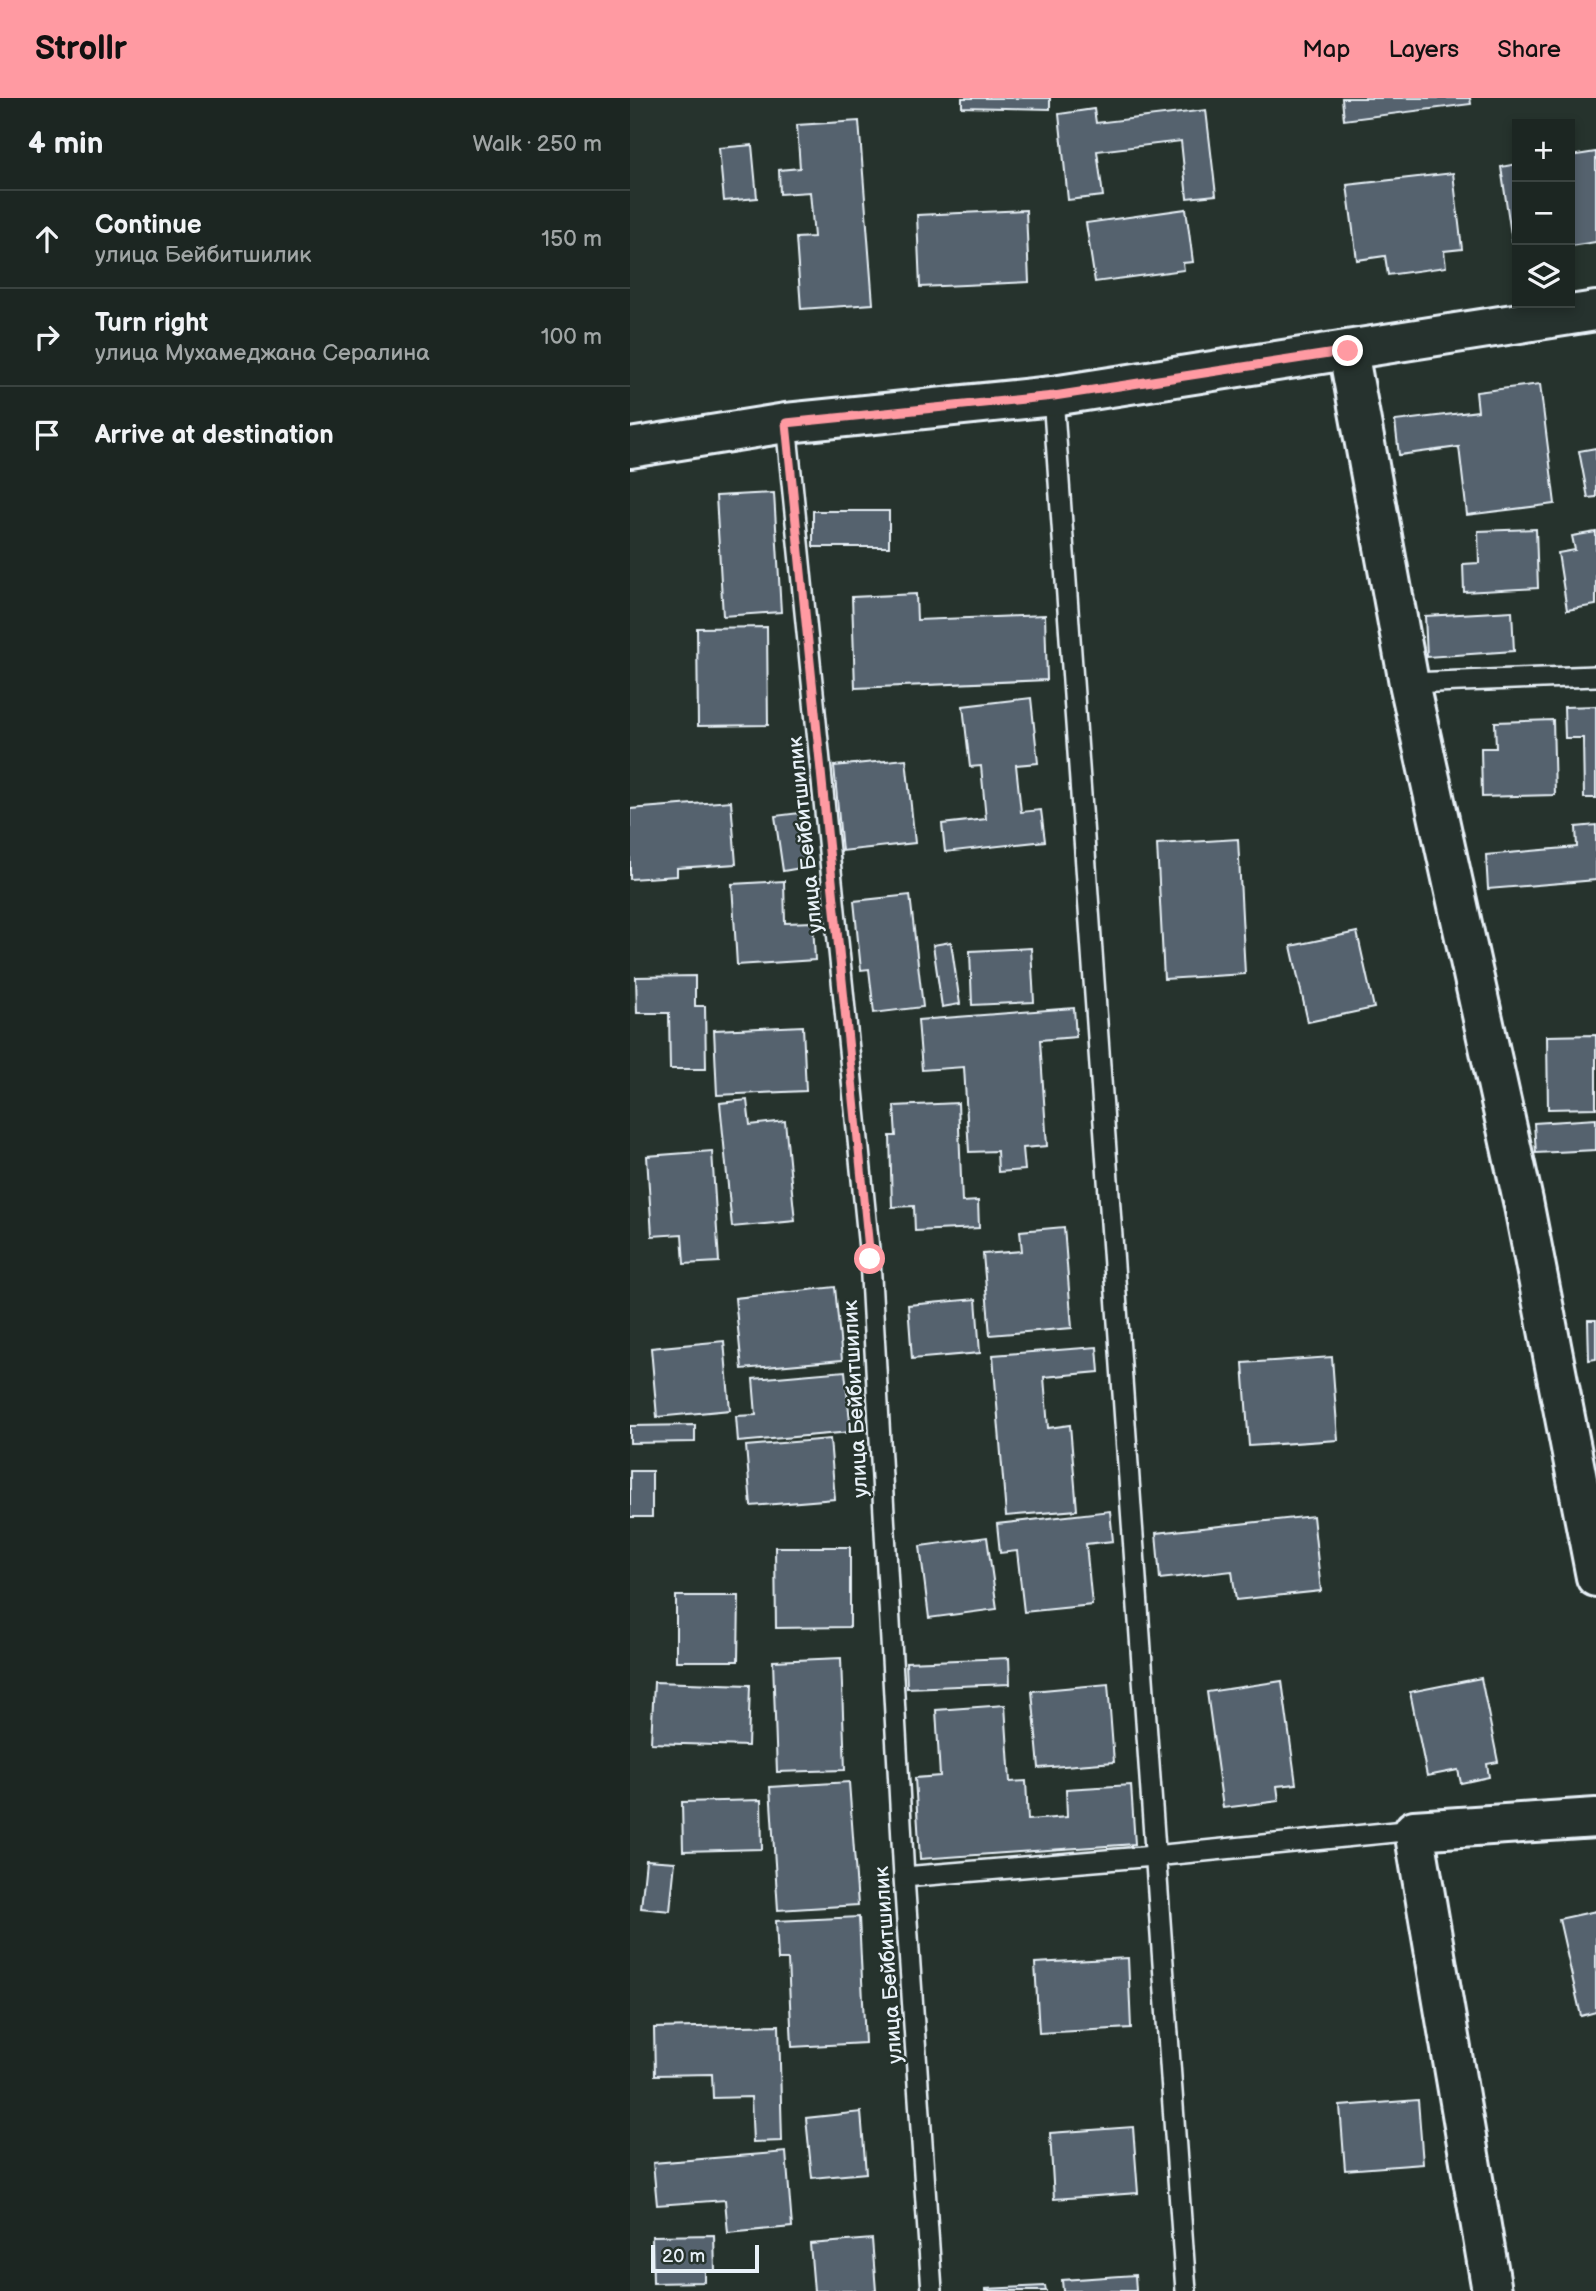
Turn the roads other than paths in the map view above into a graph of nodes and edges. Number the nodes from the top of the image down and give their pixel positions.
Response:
1 (1596, 311) edge
2 (1348, 351) junction
3 (1054, 396) junction
4 (786, 423) junction
5 (630, 448) edge
6 (1596, 676) edge
7 (1409, 683) junction
8 (1596, 1577) edge
9 (1596, 1818) edge
10 (1414, 1829) junction
11 (1154, 1856) junction
12 (904, 1877) junction
13 (932, 2291) edge
14 (1186, 2291) edge
15 (1492, 2291) edge

1 - 2 street
2 - 3 street
2 - 7 street
3 - 4 street
3 - 11 lane
4 - 5 street
4 - 12 lane, улица Бейбитшилик
6 - 7 lane
7 - 8 street
9 - 10 street
10 - 11 lane
10 - 15 street
11 - 12 lane
11 - 14 lane
12 - 13 lane, улица Бейбитшилик

